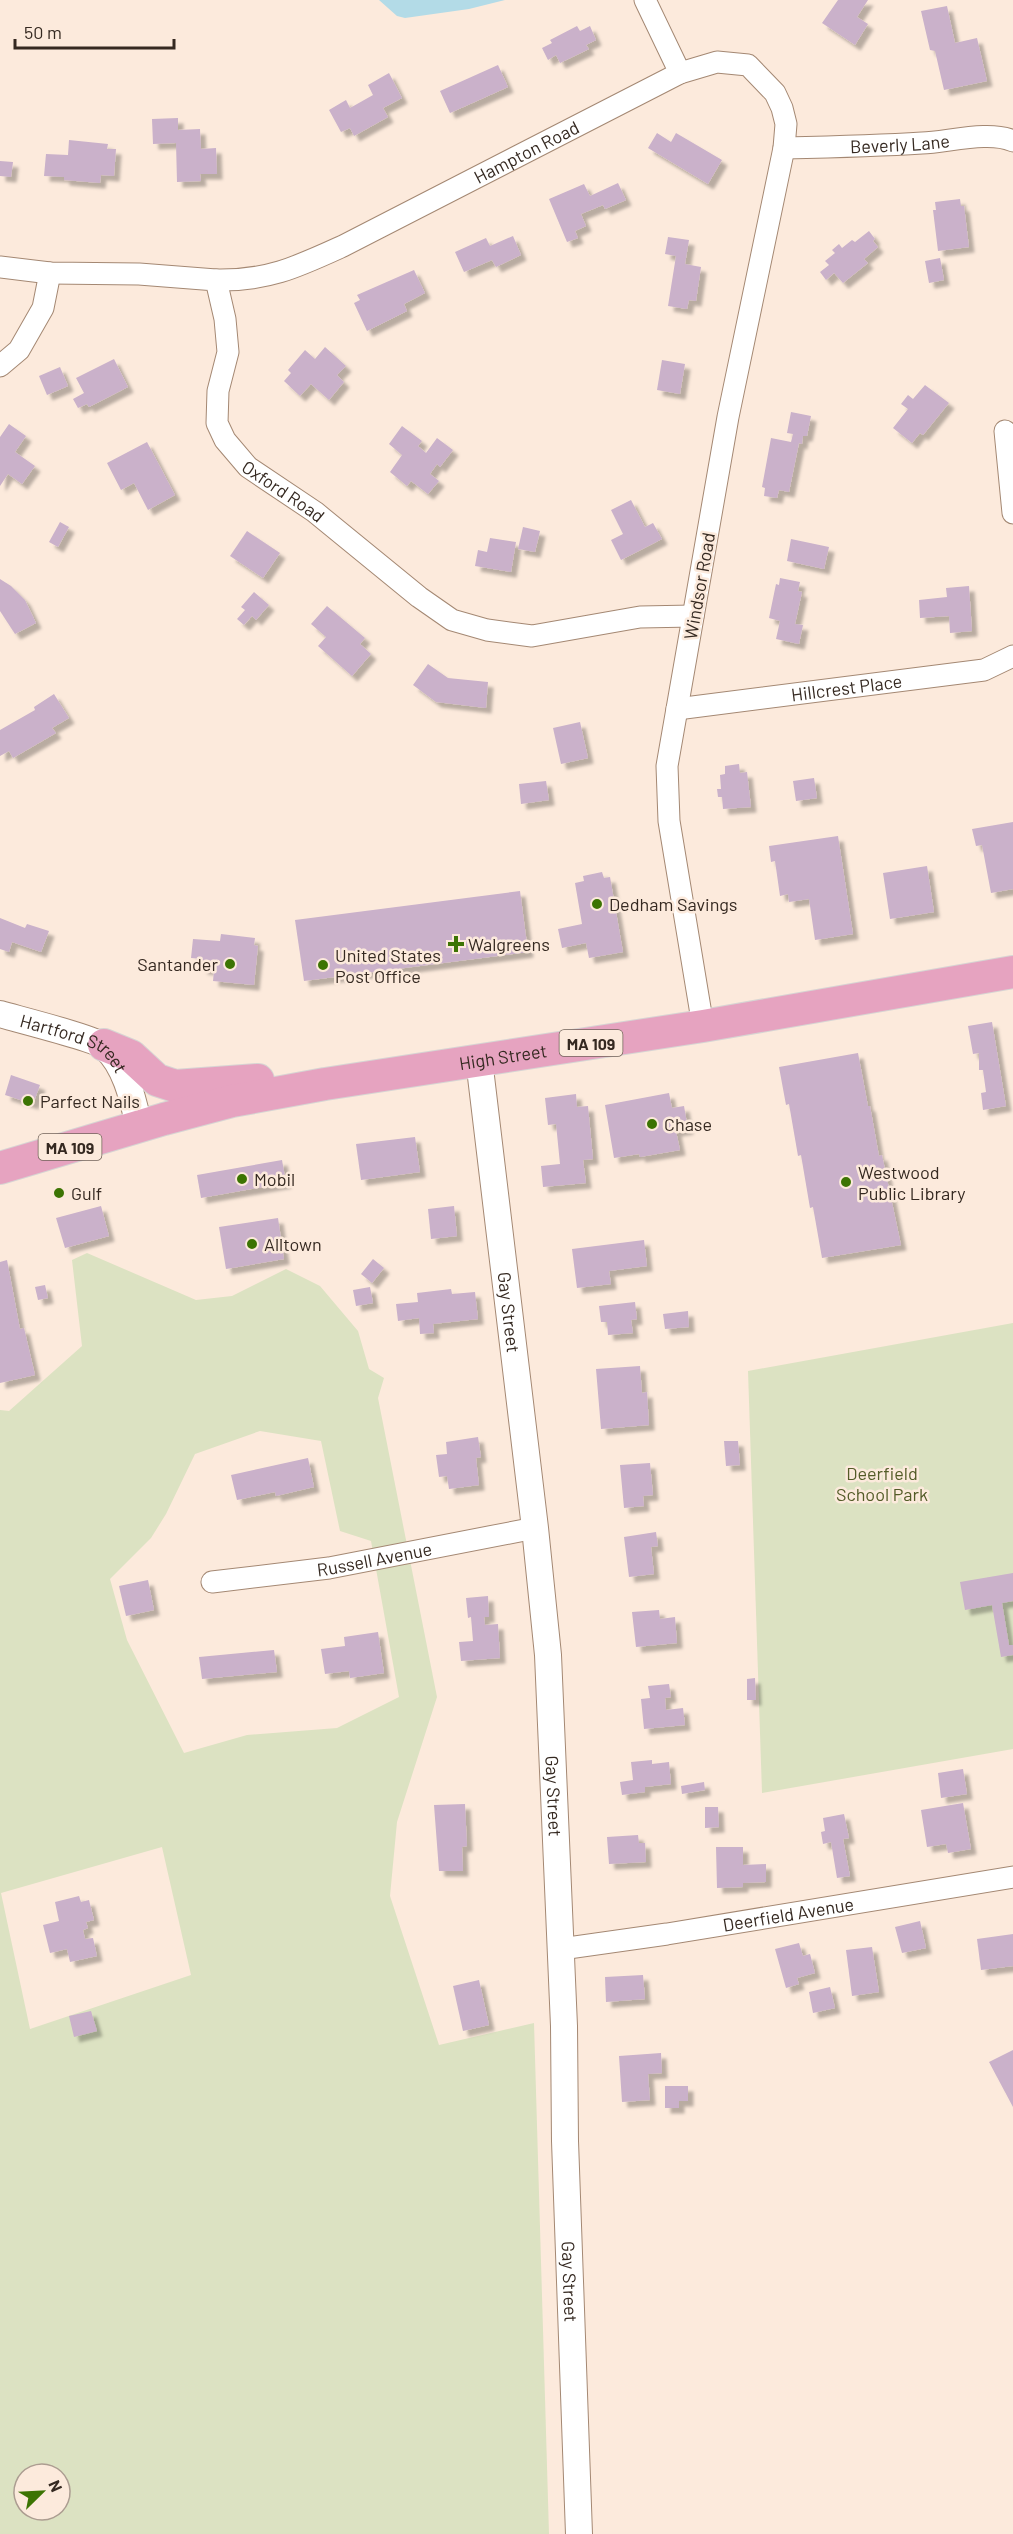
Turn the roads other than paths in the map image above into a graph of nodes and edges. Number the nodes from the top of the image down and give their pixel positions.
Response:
1 (645, 0) edge
2 (680, 73) junction
3 (1013, 141) edge
4 (784, 148) junction
5 (0, 267) edge
6 (50, 273) junction
7 (216, 280) junction
8 (0, 366) edge
9 (1005, 431) dead end
10 (1013, 513) edge
11 (693, 616) junction
12 (1013, 656) edge
13 (677, 709) junction
14 (1013, 972) edge
15 (0, 1014) edge
16 (703, 1026) junction
17 (104, 1045) junction
18 (479, 1060) junction
19 (296, 1089) junction
20 (139, 1126) junction
21 (0, 1168) edge
22 (535, 1528) junction
23 (212, 1582) dead end
24 (1013, 1877) edge
25 (561, 1949) junction
26 (579, 2534) edge

1 - 2 street
2 - 4 street, Hampton Road
2 - 7 street, Hampton Road
3 - 4 street, Beverly Lane
4 - 11 street, Windsor Road
5 - 6 street
6 - 7 street
6 - 8 street
7 - 11 street, Oxford Road
9 - 10 street
11 - 13 street, Windsor Road
12 - 13 street, Hillcrest Place
13 - 16 street, Windsor Road
14 - 16 main road, High Street / MA 109
15 - 17 street, Hartford Street
16 - 18 main road, High Street / MA 109
17 - 19 main road
17 - 20 street, Hartford Street
18 - 19 main road, High Street / MA 109
18 - 22 street, Gay Street
19 - 20 main road, High Street / MA 109
20 - 21 main road, High Street / MA 109
22 - 23 street, Russell Avenue
22 - 25 street, Gay Street
24 - 25 street, Deerfield Avenue
25 - 26 street, Gay Street

